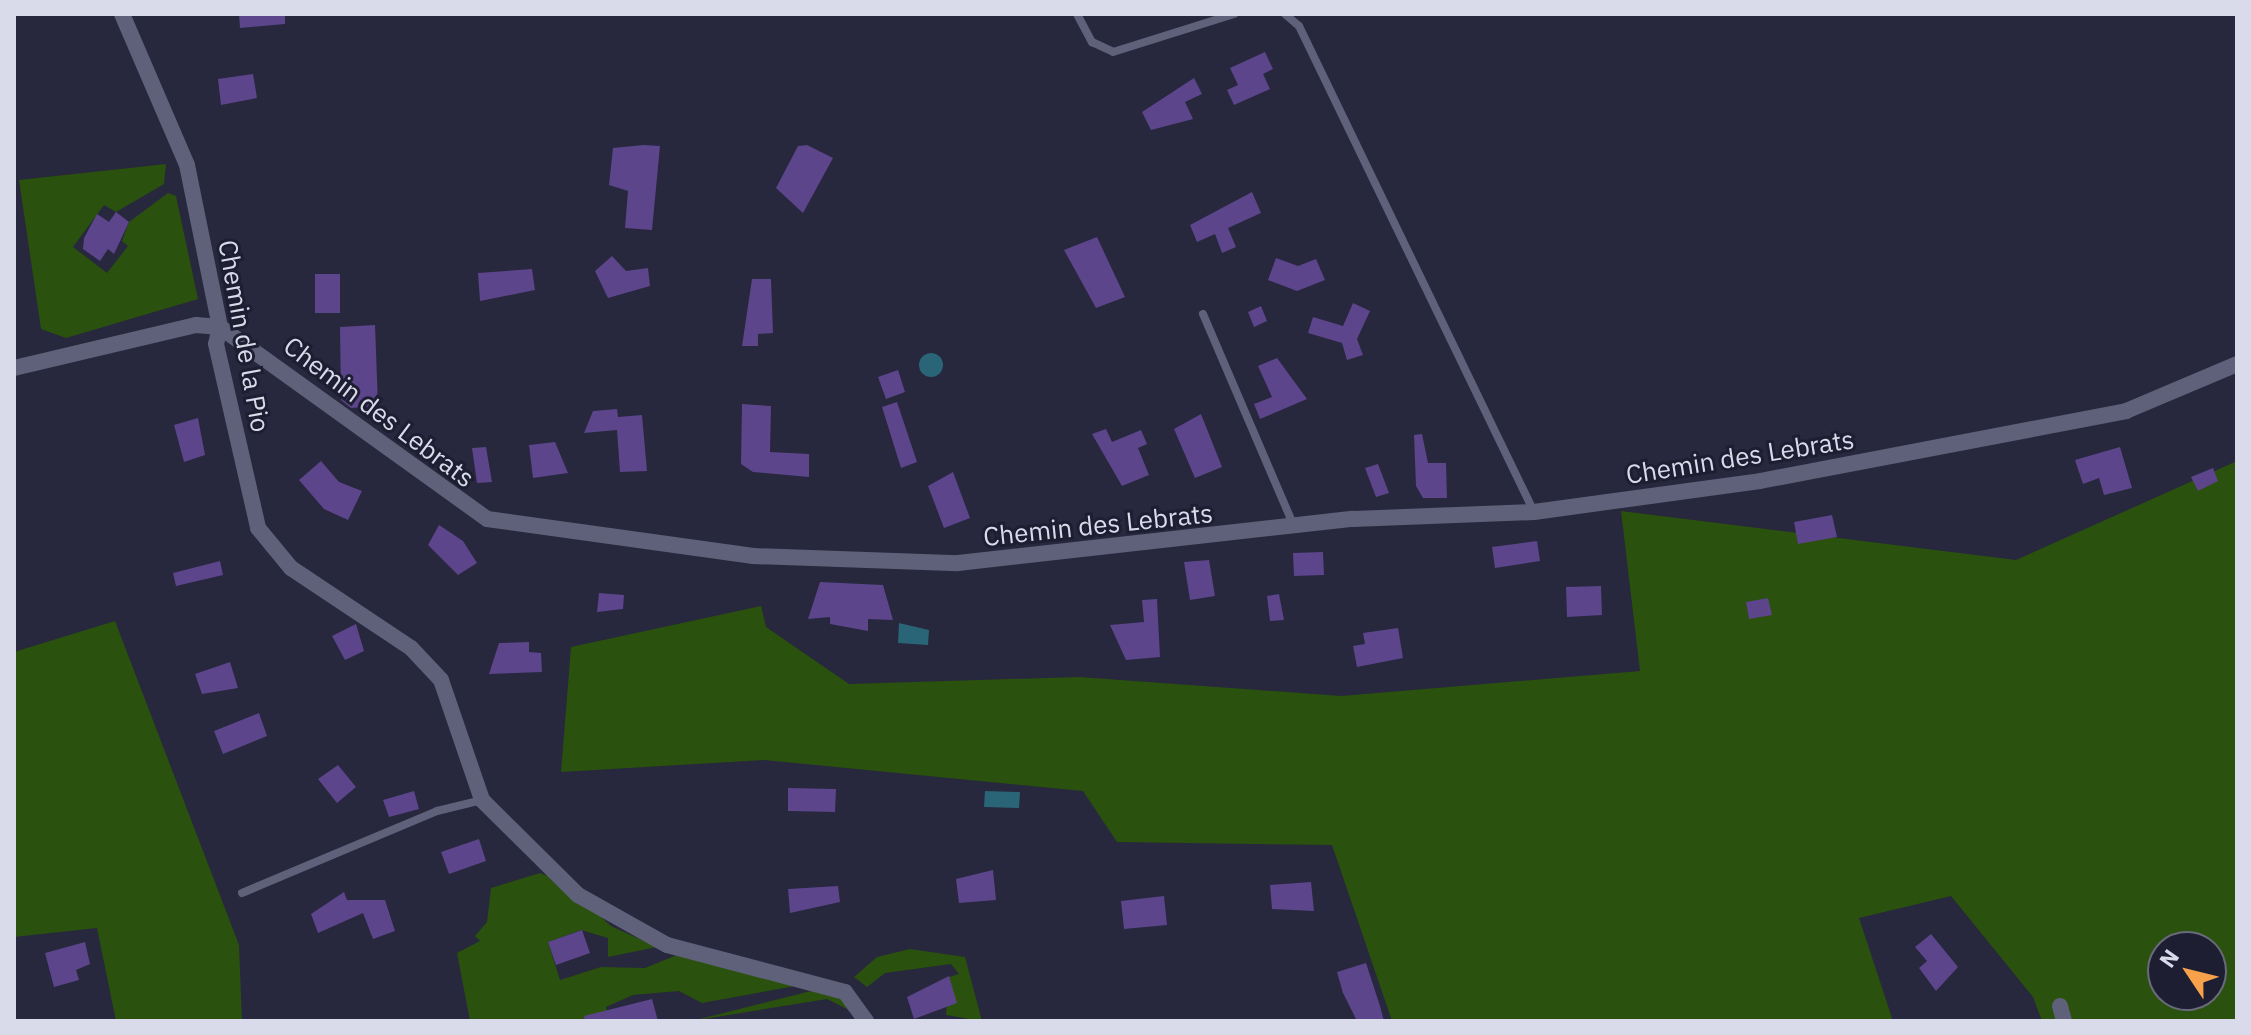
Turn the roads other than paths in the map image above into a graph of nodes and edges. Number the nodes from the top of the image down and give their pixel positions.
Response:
1 (122, 14) edge
2 (1077, 14) edge
3 (1234, 14) edge
4 (1285, 14) edge
5 (1203, 314) dead end
6 (220, 327) junction
7 (2237, 364) edge
8 (14, 368) edge
9 (1534, 512) junction
10 (1295, 530) junction
11 (482, 800) junction
12 (242, 893) dead end
13 (866, 1021) edge

1 - 6 street, Chemin de la Pio
2 - 3 lane
4 - 9 lane
5 - 10 lane
6 - 8 street
6 - 10 street, Chemin des Lebrats
6 - 11 street, Chemin de la Pio
7 - 9 street, Chemin des Lebrats
9 - 10 street, Chemin des Lebrats
11 - 12 lane
11 - 13 street, Chemin de la Pio

